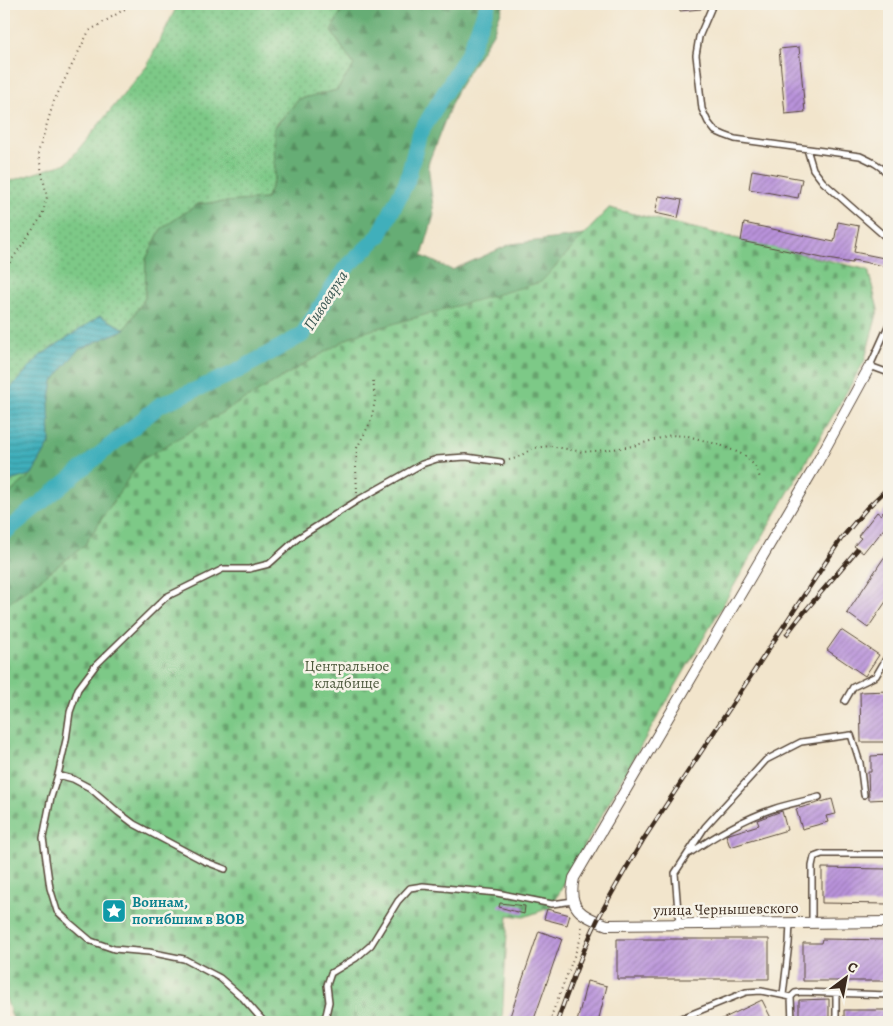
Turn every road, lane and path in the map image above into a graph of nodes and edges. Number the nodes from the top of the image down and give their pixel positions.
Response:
1 (133, 4) edge
2 (713, 4) edge
3 (806, 149) junction
4 (889, 176) edge
5 (889, 240) edge
6 (4, 271) edge
7 (889, 324) edge
8 (870, 366) junction
9 (889, 372) edge
10 (373, 378) dead end
11 (501, 462) joint
12 (761, 480) dead end
13 (358, 500) junction
14 (889, 648) edge
15 (845, 701) dead end
16 (58, 774) junction
17 (864, 795) dead end
18 (819, 797) dead end
19 (688, 854) junction
20 (889, 854) edge
21 (225, 869) dead end
22 (574, 901) junction
23 (579, 911) junction
24 (889, 922) edge
25 (790, 923) junction
26 (812, 923) junction
27 (679, 924) junction
28 (836, 993) junction
29 (782, 994) junction
30 (889, 995) edge
31 (791, 997) junction
32 (264, 1022) edge
33 (319, 1022) edge
34 (550, 1022) edge
35 (672, 1022) edge
36 (792, 1022) edge
37 (836, 1022) edge

1 - 6 path
2 - 3 lane
3 - 4 lane
3 - 5 lane
7 - 8 lane
8 - 9 lane
8 - 22 street
10 - 13 path
11 - 12 path
11 - 13 lane
13 - 16 lane
14 - 15 lane
16 - 21 lane
16 - 32 lane
17 - 19 lane
18 - 19 lane
19 - 27 lane
20 - 26 lane
22 - 23 street
22 - 33 lane
23 - 27 street, улица Чернышевского
23 - 34 path
24 - 26 street, улица Чернышевского
25 - 26 street, улица Чернышевского
25 - 27 street, улица Чернышевского
25 - 29 lane
28 - 30 lane
28 - 31 lane
28 - 37 lane
29 - 31 lane
29 - 35 lane
31 - 36 lane

